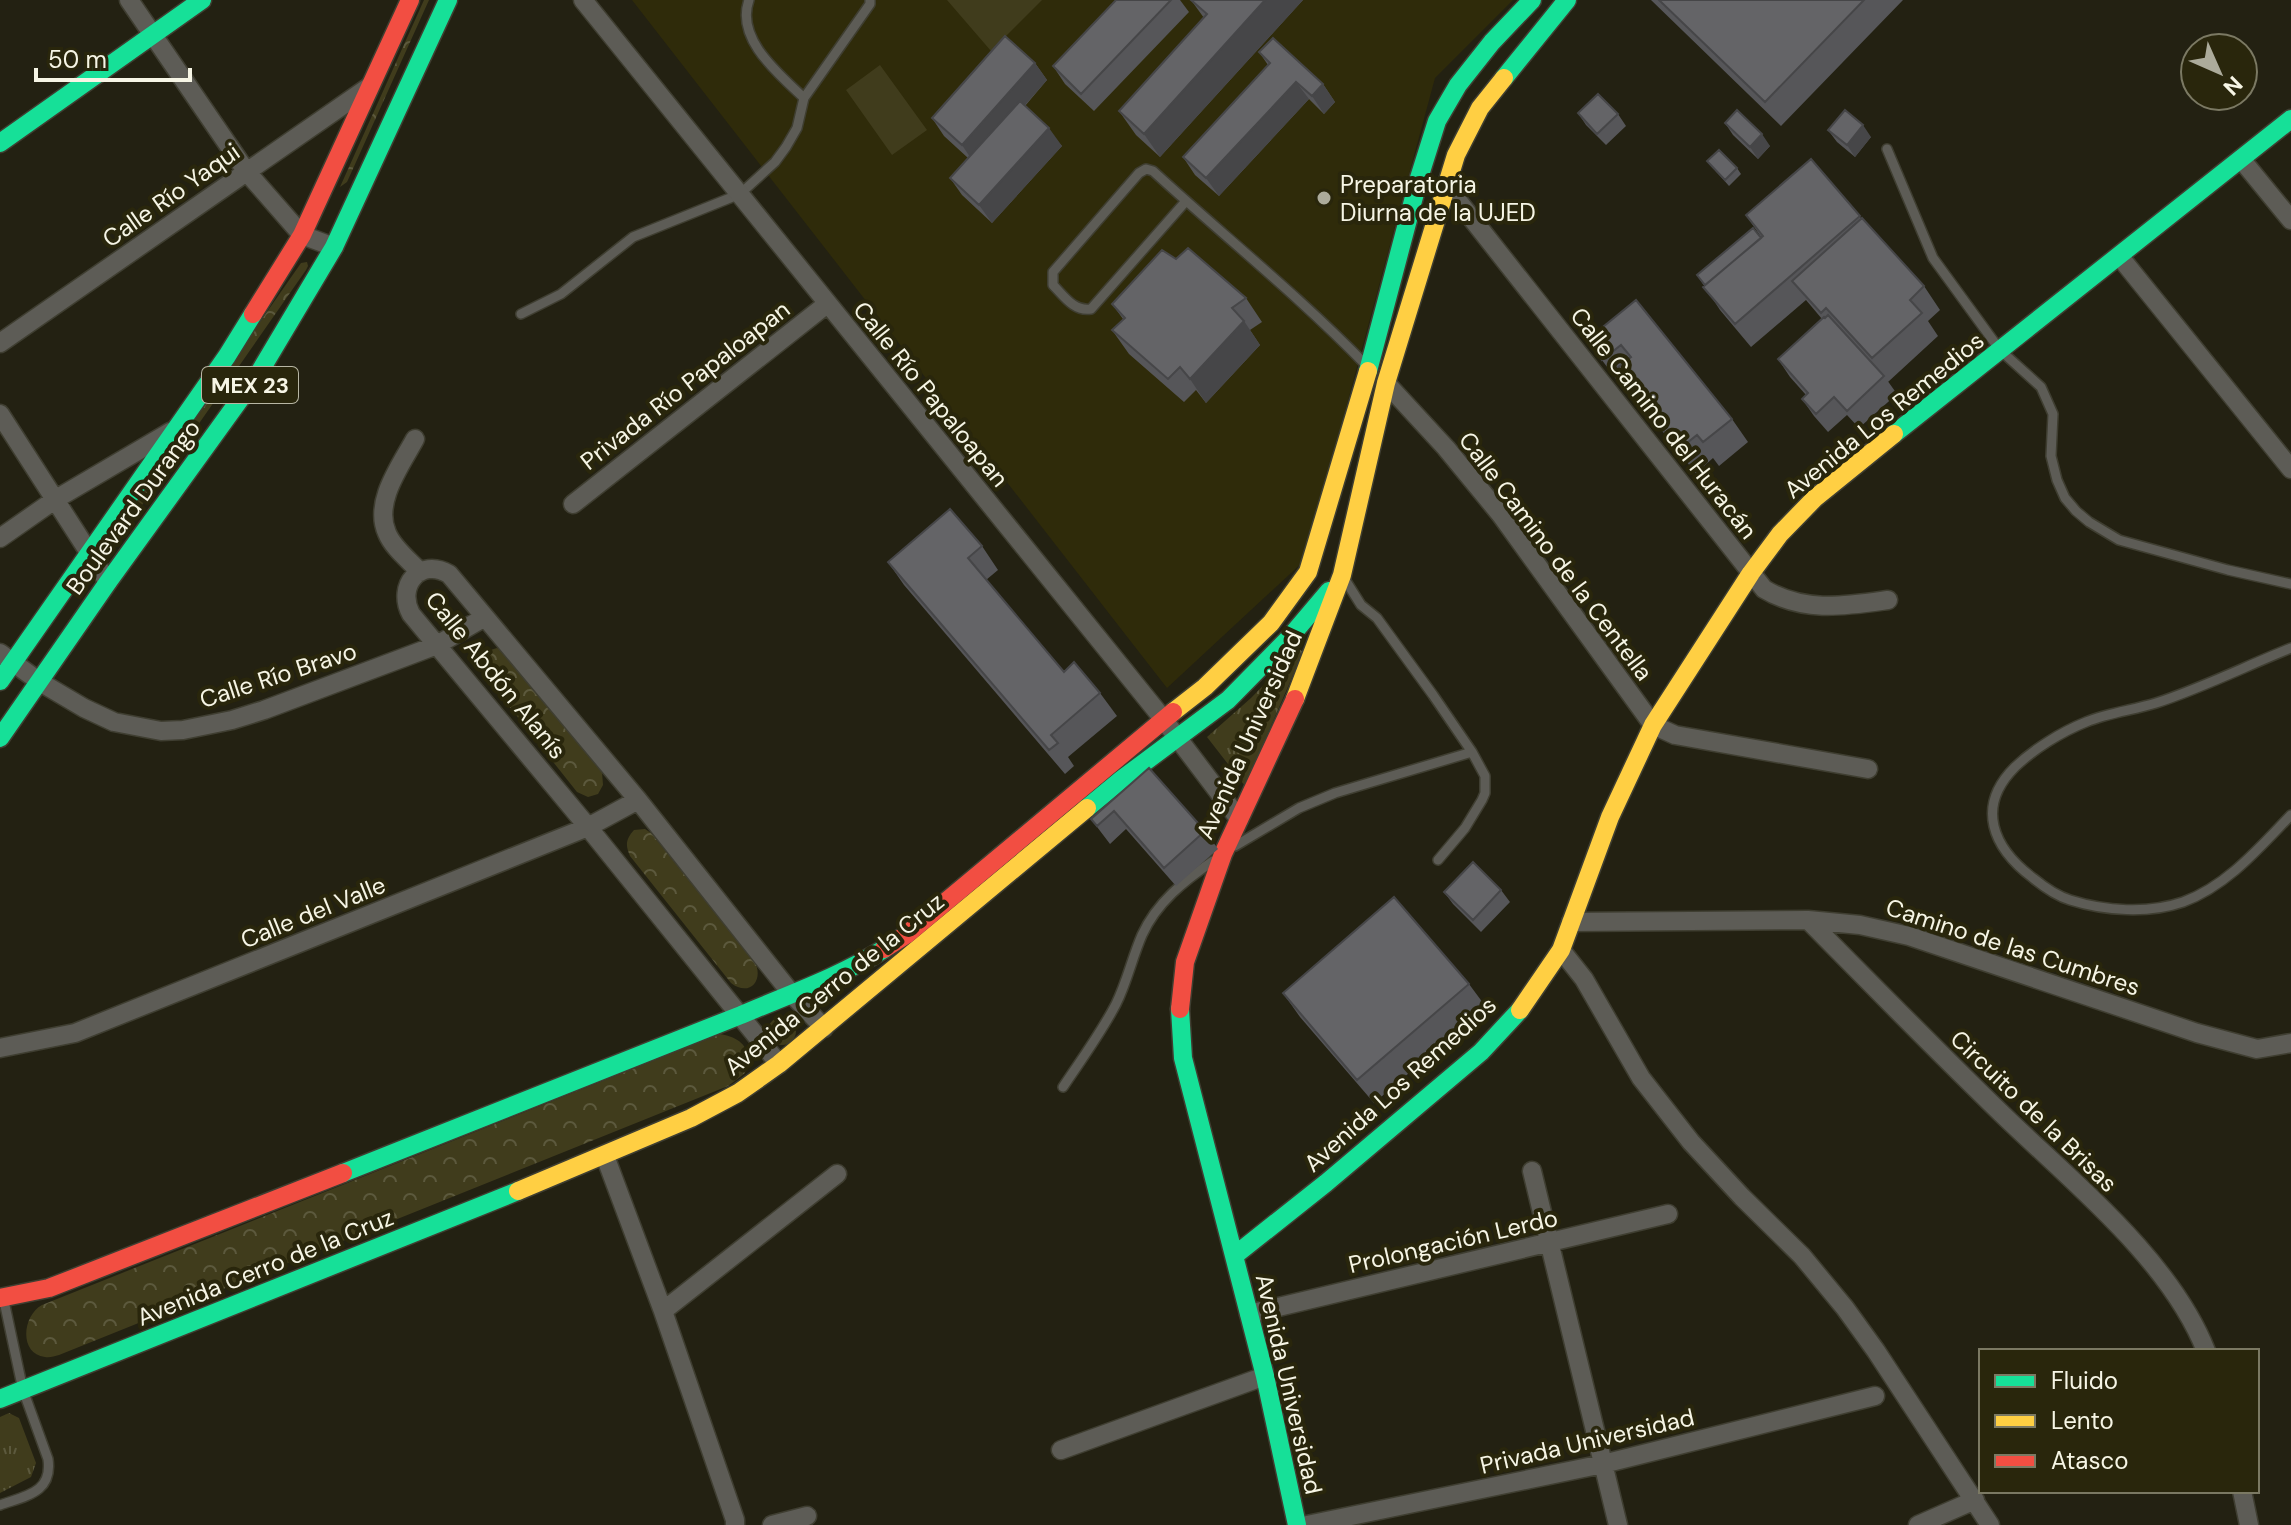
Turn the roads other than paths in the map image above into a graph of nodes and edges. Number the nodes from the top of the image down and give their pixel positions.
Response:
1 (129, 0) edge
2 (202, 0) edge
3 (410, 0) edge
4 (448, 0) edge
5 (583, 0) edge
6 (749, 0) edge
7 (870, 0) edge
8 (1532, 0) edge
9 (1567, 0) edge
10 (154, 34) junction
11 (371, 85) junction
12 (804, 98) junction
13 (2291, 119) edge
14 (0, 143) edge
15 (1887, 149) dead end
16 (2241, 159) junction
17 (246, 171) junction
18 (1447, 187) junction
19 (740, 194) junction
20 (1186, 201) junction
21 (2291, 220) edge
22 (302, 235) junction
23 (334, 247) junction
24 (2120, 257) junction
25 (827, 304) junction
26 (521, 314) dead end
27 (0, 343) edge
28 (2000, 350) junction
29 (1369, 368) junction
30 (1386, 383) junction
31 (0, 414) edge
32 (176, 428) junction
33 (415, 439) dead end
34 (2291, 469) edge
35 (56, 499) junction
36 (573, 504) dead end
37 (0, 538) edge
38 (89, 552) junction
39 (420, 572) junction
40 (1751, 573) junction
41 (1342, 575) junction
42 (108, 582) junction
43 (2291, 584) edge
44 (1888, 600) dead end
45 (485, 617) junction
46 (437, 645) junction
47 (2291, 648) edge
48 (7, 657) edge
49 (0, 681) edge
50 (40, 682) junction
51 (1164, 720) junction
52 (1653, 725) junction
53 (0, 738) edge
54 (1177, 738) junction
55 (1472, 752) junction
56 (1868, 769) dead end
57 (638, 800) junction
58 (2291, 815) edge
59 (1239, 819) junction
60 (588, 827) junction
61 (1223, 854) junction
62 (1438, 860) dead end
63 (1808, 920) junction
64 (1571, 922) junction
65 (1561, 950) junction
66 (791, 993) junction
67 (741, 1015) junction
68 (824, 1028) junction
69 (2291, 1043) edge
70 (0, 1048) edge
71 (779, 1064) junction
72 (1063, 1087) dead end
73 (605, 1156) junction
74 (1532, 1171) dead end
75 (837, 1174) dead end
76 (1668, 1214) dead end
77 (1549, 1242) junction
78 (1234, 1256) junction
79 (2, 1298) edge
80 (663, 1311) junction
81 (1249, 1314) junction
82 (2205, 1349) edge
83 (1265, 1376) junction
84 (23, 1390) junction
85 (1875, 1396) dead end
86 (0, 1399) edge
87 (1061, 1450) dead end
88 (1603, 1464) junction
89 (2242, 1493) edge
90 (1975, 1500) junction
91 (0, 1505) edge
92 (807, 1516) dead end
93 (735, 1525) edge
94 (772, 1525) edge
95 (1297, 1525) edge
96 (1307, 1525) edge
97 (1618, 1525) edge
98 (1918, 1525) edge
99 (1990, 1525) edge
100 (2249, 1525) edge

1 - 10 street
2 - 10 street
3 - 11 street, Boulevard Durango / MEX 23
4 - 23 street, Boulevard Durango / MEX 23
5 - 19 street, Calle Río Papaloapan
6 - 12 lane
7 - 12 lane
8 - 29 street
9 - 18 street, Avenida Universidad
10 - 14 street
10 - 17 street
11 - 17 street, Calle Río Yaqui
11 - 22 street, Boulevard Durango / MEX 23
12 - 19 lane
13 - 16 street, Avenida Los Remedios
15 - 28 lane
16 - 21 street
16 - 24 street, Avenida Los Remedios
17 - 22 street
17 - 27 street, Calle Río Yaqui
18 - 30 street, Avenida Universidad
18 - 40 street, Calle Camino del Huracán
19 - 25 street, Calle Río Papaloapan
19 - 26 lane
20 - 20 lane
20 - 29 lane
22 - 23 street
22 - 32 street, Boulevard Durango / MEX 23
23 - 42 street, Boulevard Durango / MEX 23
24 - 28 street, Avenida Los Remedios
24 - 34 street
25 - 36 street, Privada Río Papaloapan
25 - 51 street, Calle Río Papaloapan
28 - 40 street, Avenida Los Remedios
28 - 43 lane
29 - 30 lane
29 - 51 street, Avenida Cerro de la Cruz
30 - 41 street, Avenida Universidad
30 - 52 street, Calle Camino de la Centella
31 - 35 street
32 - 35 street
32 - 38 street, Boulevard Durango / MEX 23
33 - 39 street
35 - 37 street
35 - 38 street
38 - 42 street
38 - 48 street, Boulevard Durango / MEX 23
39 - 45 street, Calle Abdón Alanís
39 - 46 street, Calle Abdón Alanís
40 - 44 street, Calle Camino del Huracán
40 - 52 street, Avenida Los Remedios
41 - 54 street, Avenida Cerro de la Cruz
41 - 55 lane
41 - 59 street, Avenida Universidad
42 - 50 street, Boulevard Durango / MEX 23
45 - 46 street, Calle Río Bravo
45 - 57 street, Calle Abdón Alanís
46 - 50 street, Calle Río Bravo
46 - 60 street, Calle Abdón Alanís
47 - 58 lane
48 - 49 street, Boulevard Durango / MEX 23
48 - 50 street, Calle Río Bravo
50 - 53 street, Boulevard Durango / MEX 23
51 - 54 street, Calle Río Papaloapan
51 - 66 street, Avenida Cerro de la Cruz
52 - 56 street
52 - 64 street, Avenida Los Remedios
54 - 59 street, Calle Río Papaloapan
54 - 68 street, Avenida Cerro de la Cruz
55 - 61 lane
55 - 62 lane
57 - 60 street, Calle del Valle
57 - 66 street, Calle Abdón Alanís
59 - 61 street, Avenida Universidad
60 - 67 street, Calle Abdón Alanís
60 - 70 street, Calle del Valle
61 - 72 lane
61 - 78 street, Avenida Universidad
63 - 64 street, Camino de las Cumbres
63 - 69 street, Camino de las Cumbres
63 - 82 street, Circuito de la Brisas
64 - 65 street, Avenida Los Remedios
65 - 78 street, Avenida Los Remedios
65 - 90 street
66 - 67 street, Avenida Cerro de la Cruz
66 - 68 street, Calle Abdón Alanís
67 - 71 street, Calle Abdón Alanís
67 - 79 street, Avenida Cerro de la Cruz
68 - 71 street, Avenida Cerro de la Cruz
71 - 73 street, Avenida Cerro de la Cruz
73 - 80 street
73 - 84 street, Avenida Cerro de la Cruz
74 - 77 street
75 - 80 street
76 - 77 street, Prolongación Lerdo
77 - 81 street, Prolongación Lerdo
77 - 88 street
78 - 81 street, Avenida Universidad
79 - 84 lane
80 - 93 street
81 - 83 street, Avenida Universidad
83 - 87 street
83 - 95 street, Avenida Universidad
84 - 86 street, Avenida Cerro de la Cruz
84 - 91 lane
85 - 88 street, Privada Universidad
88 - 96 street, Privada Universidad
88 - 97 street
89 - 100 street
90 - 98 street
90 - 99 street
92 - 94 street

